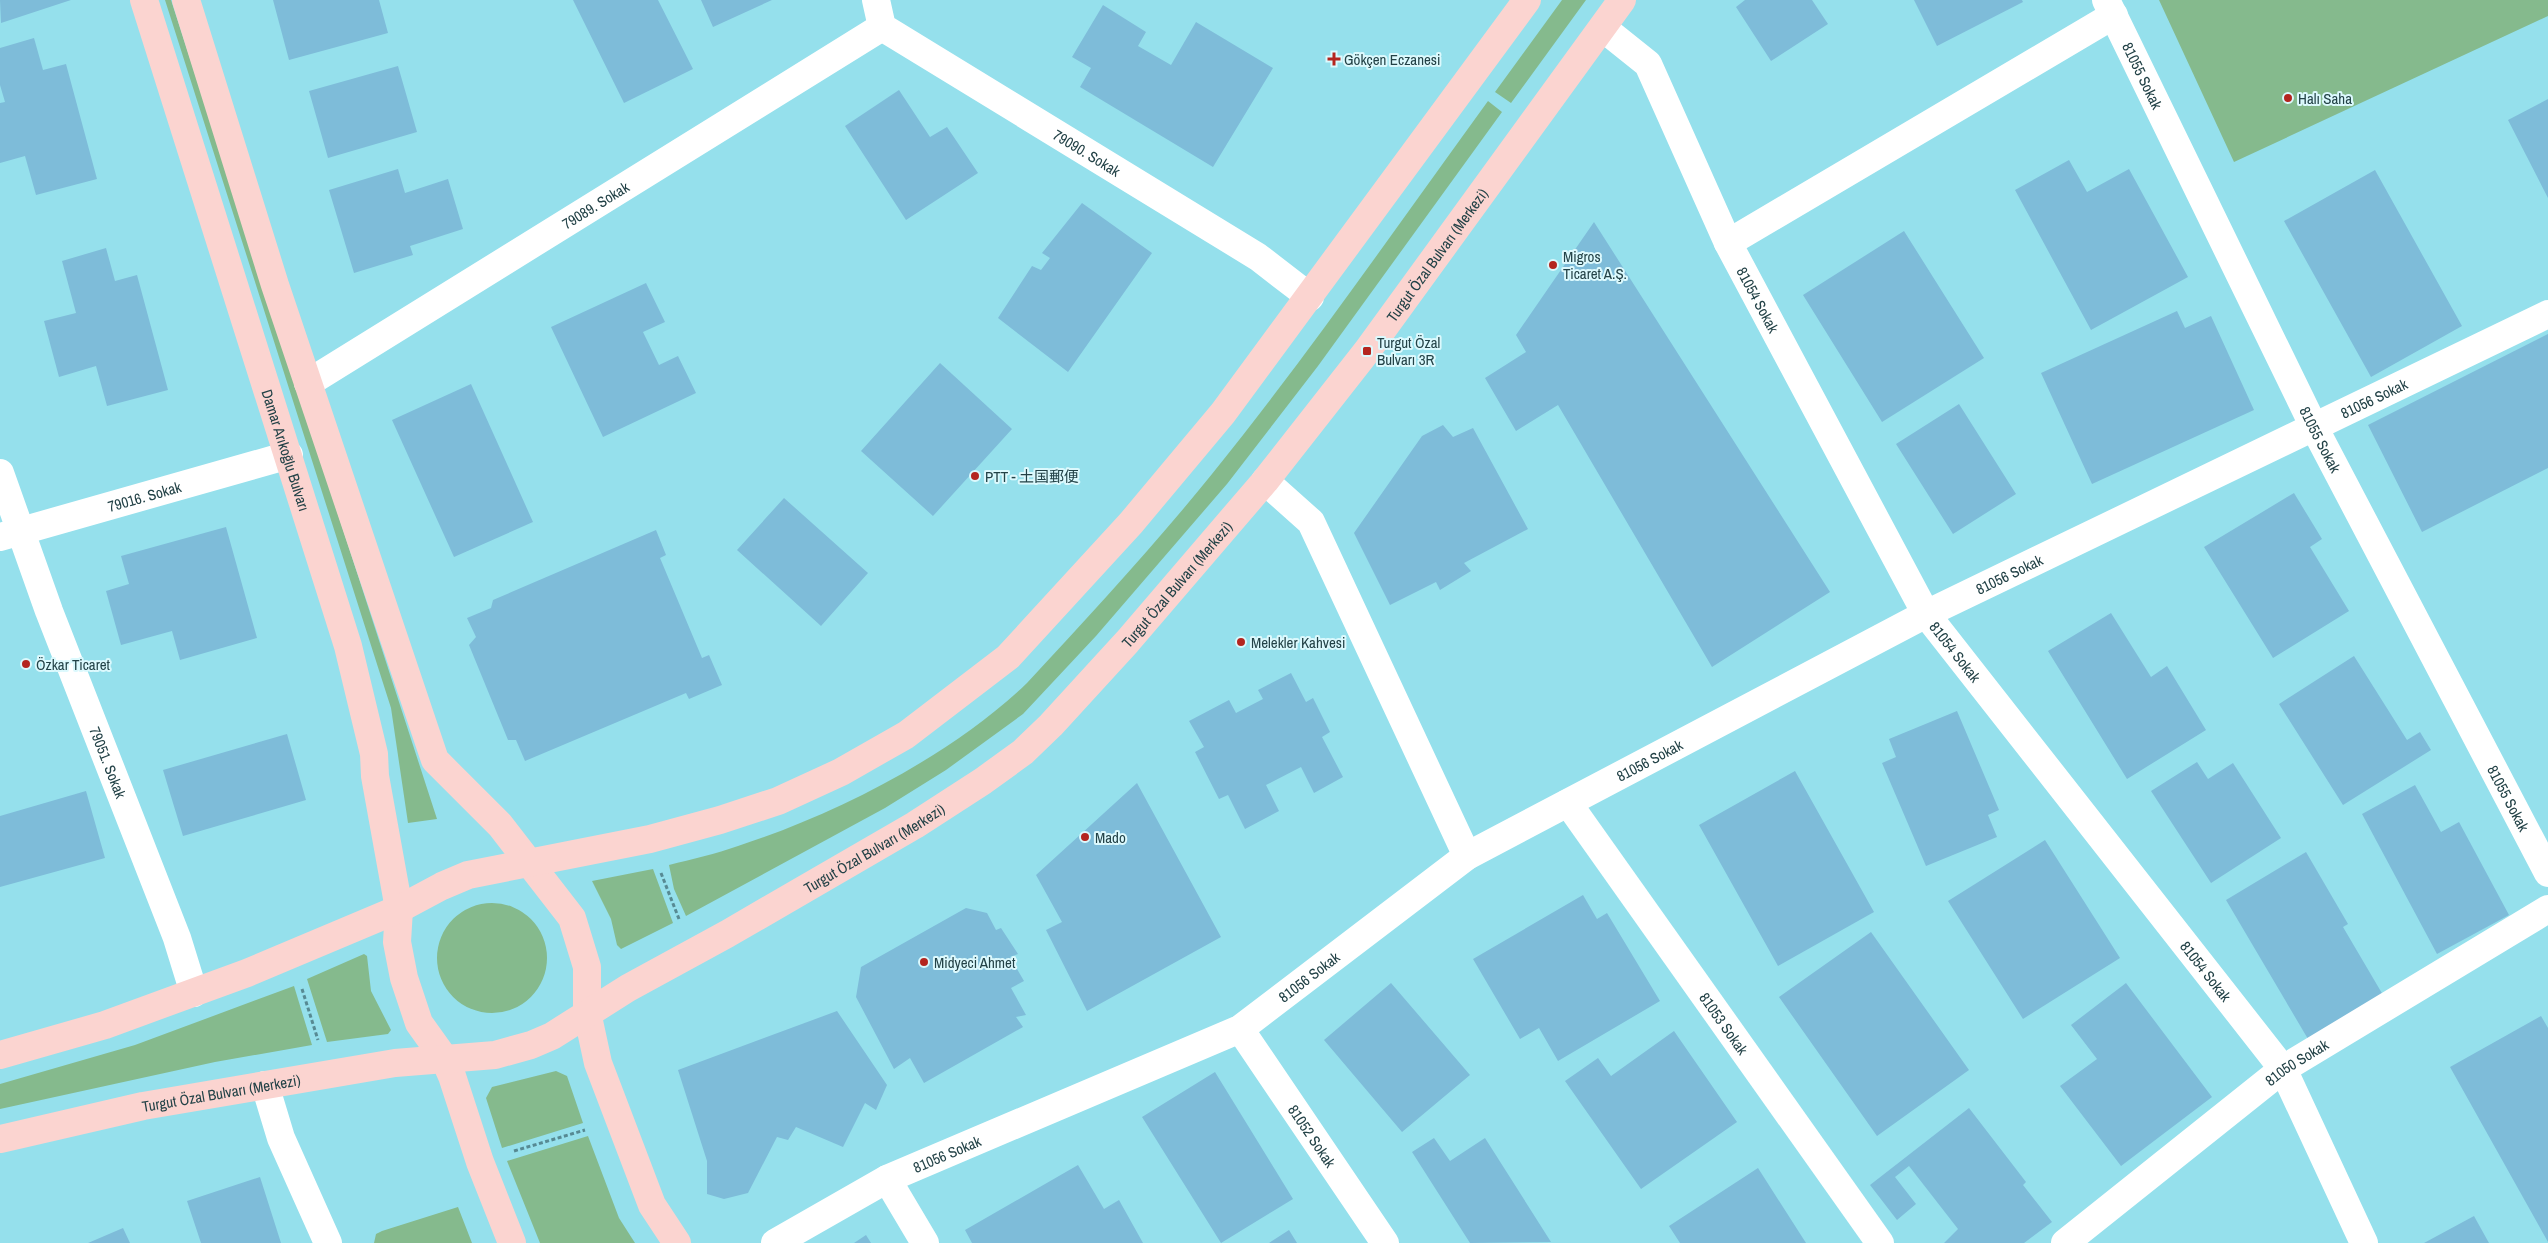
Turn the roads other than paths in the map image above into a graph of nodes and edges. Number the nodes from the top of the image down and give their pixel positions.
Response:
1 (144, 0) edge
2 (186, 0) edge
3 (876, 0) edge
4 (1527, 0) edge
5 (1622, 0) edge
6 (2110, 7) edge
7 (882, 27) junction
8 (1603, 28) junction
9 (1728, 243) junction
10 (1310, 297) junction
11 (2548, 314) edge
12 (308, 383) junction
13 (2314, 427) junction
14 (289, 455) junction
15 (0, 473) edge
16 (1265, 481) junction
17 (10, 534) edge
18 (1926, 614) junction
19 (1568, 803) junction
20 (1466, 856) junction
21 (529, 864) junction
22 (2548, 873) edge
23 (399, 909) junction
24 (2548, 909) edge
25 (194, 993) junction
26 (588, 1012) junction
27 (1240, 1029) junction
28 (0, 1055) edge
29 (444, 1058) junction
30 (2283, 1069) junction
31 (265, 1086) junction
32 (0, 1139) edge
33 (887, 1179) junction
34 (328, 1243) edge
35 (512, 1243) edge
36 (677, 1243) edge
37 (775, 1243) edge
38 (925, 1243) edge
39 (1386, 1243) edge
40 (1880, 1243) edge
41 (2065, 1243) edge
42 (2364, 1243) edge

1 - 14 main road, Damar Arıkoğlu Bulvarı
2 - 12 main road
3 - 7 street
4 - 10 main road
5 - 8 main road, Turgut Özal Bulvarı (Merkezi)
6 - 9 street
6 - 13 street, 81055 Sokak
7 - 10 street, 79090. Sokak
7 - 12 street, 79089. Sokak
8 - 9 street, 81054 Sokak
8 - 16 main road, Turgut Özal Bulvarı (Merkezi)
9 - 18 street, 81054 Sokak
10 - 21 main road
11 - 13 street, 81056 Sokak
12 - 21 main road
13 - 18 street, 81056 Sokak
13 - 22 street, 81055 Sokak
14 - 17 street, 79016. Sokak
14 - 23 main road, Damar Arıkoğlu Bulvarı
15 - 17 street, 79051. Sokak
16 - 20 street
16 - 26 main road, Turgut Özal Bulvarı (Merkezi)
17 - 25 street, 79051. Sokak
18 - 19 street, 81056 Sokak
18 - 30 street, 81054 Sokak
19 - 20 street, 81056 Sokak
19 - 40 street, 81053 Sokak
20 - 27 street, 81056 Sokak
21 - 23 main road
21 - 26 main road
23 - 25 main road
23 - 29 main road, Damar Arıkoğlu Bulvarı
24 - 30 street, 81050 Sokak
25 - 28 main road
26 - 29 main road, Turgut Özal Bulvarı (Merkezi)
26 - 36 main road
27 - 33 street, 81056 Sokak
27 - 39 street, 81052 Sokak
29 - 31 main road, Turgut Özal Bulvarı (Merkezi)
29 - 35 main road, Damar Arıkoğlu Bulvarı
30 - 41 street, 81050 Sokak
30 - 42 street, 81054 Sokak
31 - 32 main road, Turgut Özal Bulvarı (Merkezi)
31 - 34 street
33 - 37 street, 81056 Sokak
33 - 38 street

